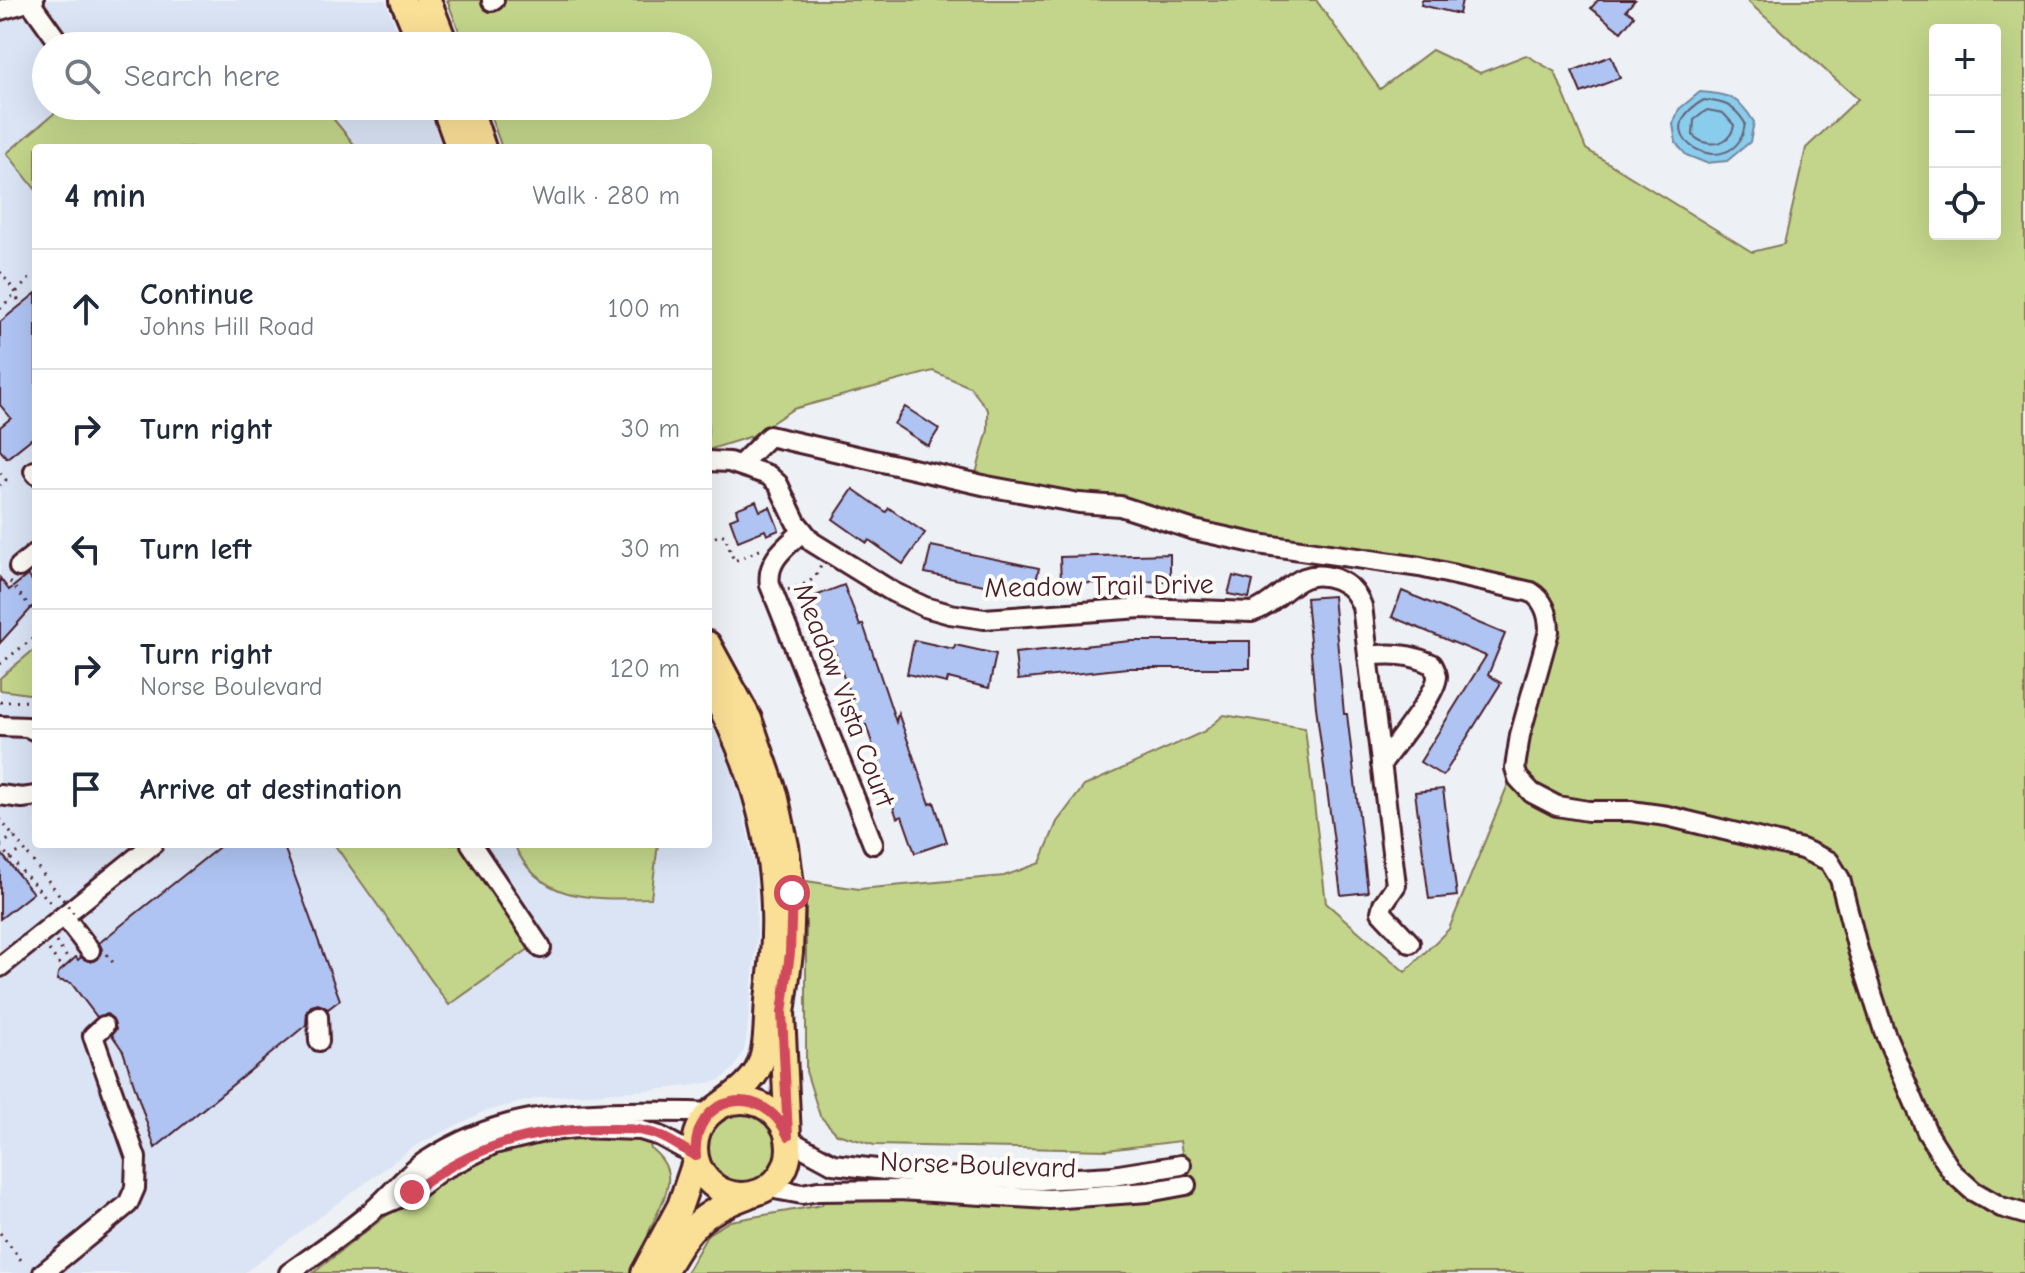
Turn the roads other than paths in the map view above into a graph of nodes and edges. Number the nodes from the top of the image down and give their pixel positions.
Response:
1 (403, 0) edge
2 (428, 0) edge
3 (32, 1) edge
4 (0, 10) edge
5 (52, 32) edge
6 (416, 32) edge
7 (441, 32) edge
8 (449, 120) edge
9 (474, 120) edge
10 (458, 144) edge
11 (482, 144) edge
12 (712, 462) edge
13 (740, 465) junction
14 (803, 531) junction
15 (32, 556) edge
16 (13, 572) road end
17 (712, 651) edge
18 (1368, 656) junction
19 (712, 692) edge
20 (0, 726) edge
21 (32, 729) edge
22 (1381, 764) junction
23 (0, 795) edge
24 (32, 797) edge
25 (873, 844) dead end
26 (144, 848) edge
27 (474, 848) edge
28 (56, 921) junction
29 (1410, 943) dead end
30 (541, 948) dead end
31 (85, 953) road end
32 (0, 967) edge
33 (318, 1016) dead end
34 (104, 1026) dead end
35 (319, 1041) dead end
36 (713, 1111) junction
37 (788, 1138) junction
38 (696, 1157) junction
39 (1181, 1165) dead end
40 (1186, 1185) dead end
41 (758, 1192) junction
42 (376, 1208) junction
43 (2025, 1214) edge
44 (43, 1273) edge
45 (289, 1273) edge
46 (644, 1273) edge
47 (663, 1273) edge

1 - 6 main road
2 - 7 main road
3 - 4 street
3 - 5 street
8 - 10 main road
9 - 11 main road
12 - 13 street, Meadow Trail Drive
13 - 14 street, Meadow Trail Drive
13 - 43 street
14 - 18 street, Meadow Trail Drive
14 - 25 street, Meadow Vista Court
15 - 16 street
17 - 37 main road
18 - 22 street, Meadow Trail Drive
18 - 22 street
19 - 36 main road
20 - 21 street
22 - 29 street, Meadow Trail Drive
23 - 24 street
26 - 28 street
27 - 30 street
28 - 31 street
28 - 32 street
33 - 35 street
34 - 44 street
36 - 37 main road
36 - 38 main road
36 - 42 street
37 - 39 street, Norse Boulevard
37 - 41 main road
38 - 41 main road
38 - 42 street
38 - 46 main road
40 - 41 street, Norse Boulevard
41 - 47 main road
42 - 45 street

